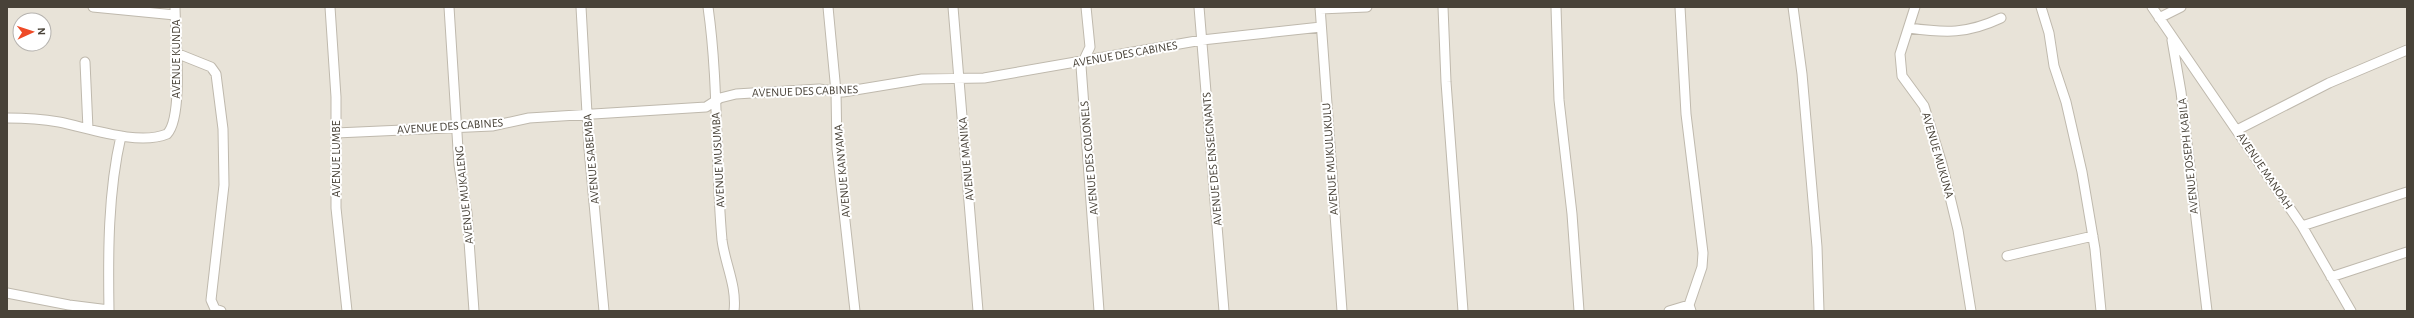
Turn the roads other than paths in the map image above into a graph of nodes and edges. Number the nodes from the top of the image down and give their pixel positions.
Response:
1 (93, 7) edge
2 (330, 7) edge
3 (449, 7) edge
4 (581, 7) edge
5 (708, 7) edge
6 (828, 7) edge
7 (953, 7) edge
8 (1086, 7) edge
9 (1199, 7) edge
10 (1367, 7) edge
11 (1443, 7) edge
12 (1556, 7) edge
13 (1680, 7) edge
14 (1793, 7) edge
15 (1915, 7) edge
16 (2041, 7) edge
17 (2152, 7) edge
18 (2181, 7) edge
19 (1320, 8) edge
20 (176, 11) edge
21 (2000, 18) dead end
22 (2159, 18) junction
23 (1321, 27) junction
24 (1909, 28) junction
25 (2172, 37) junction
26 (1202, 40) junction
27 (2407, 50) edge
28 (176, 53) junction
29 (1083, 60) junction
30 (85, 62) dead end
31 (959, 78) junction
32 (836, 92) junction
33 (715, 102) junction
34 (587, 116) junction
35 (7, 118) edge
36 (88, 128) junction
37 (457, 128) junction
38 (2237, 130) junction
39 (336, 133) junction
40 (121, 136) junction
41 (2407, 192) edge
42 (2302, 226) junction
43 (2093, 236) junction
44 (2407, 252) edge
45 (2007, 256) dead end
46 (2332, 277) junction
47 (7, 293) edge
48 (1690, 308) edge
49 (109, 310) edge
50 (222, 311) edge
51 (347, 311) edge
52 (474, 311) edge
53 (604, 311) edge
54 (734, 311) edge
55 (855, 311) edge
56 (978, 311) edge
57 (1099, 311) edge
58 (1224, 311) edge
59 (1342, 311) edge
60 (1463, 311) edge
61 (1579, 311) edge
62 (1669, 311) edge
63 (1819, 311) edge
64 (1971, 311) edge
65 (2101, 311) edge
66 (2207, 311) edge
67 (2351, 311) edge

1 - 20 street
2 - 39 street, AVENUE LUMBE
3 - 37 street, AVENUE MUKALENG
4 - 34 street, AVENUE SABEMBA
5 - 33 street, AVENUE MUSUMBA
6 - 32 street, AVENUE KANYAMA
7 - 31 street, AVENUE MANIKA
8 - 29 street, AVENUE DES COLONELS
9 - 26 street, AVENUE DES ENSEIGNANTS
10 - 19 street
11 - 60 street
12 - 61 street
13 - 48 street
14 - 63 street
15 - 24 street, AVENUE MUKUNA
16 - 43 street
17 - 22 street, AVENUE JOSEPH KABILA
18 - 22 street
19 - 23 street, AVENUE MUKULUKULU
20 - 28 street, AVENUE KUNDA
21 - 24 street
22 - 25 street, AVENUE JOSEPH KABILA
23 - 26 street, AVENUE DES CABINES
23 - 59 street, AVENUE MUKULUKULU
24 - 64 street, AVENUE MUKUNA
25 - 38 street, AVENUE MANOAH
25 - 66 street, AVENUE JOSEPH KABILA
26 - 29 street, AVENUE DES CABINES
26 - 58 street, AVENUE DES ENSEIGNANTS
27 - 38 street
28 - 40 street, AVENUE KUNDA
28 - 50 street
29 - 31 street, AVENUE DES CABINES
29 - 57 street, AVENUE DES COLONELS
30 - 36 street
31 - 32 street, AVENUE DES CABINES
31 - 56 street, AVENUE MANIKA
32 - 33 street, AVENUE DES CABINES
32 - 55 street, AVENUE KANYAMA
33 - 34 street, AVENUE DES CABINES
33 - 54 street, AVENUE MUSUMBA
34 - 37 street, AVENUE DES CABINES
34 - 53 street, AVENUE SABEMBA
35 - 36 street
36 - 40 street
37 - 39 street, AVENUE DES CABINES
37 - 52 street, AVENUE MUKALENG
38 - 42 street, AVENUE MANOAH
39 - 51 street, AVENUE LUMBE
40 - 49 street
41 - 42 street
42 - 46 street, AVENUE MANOAH
43 - 45 street
43 - 65 street
44 - 46 street
46 - 67 street, AVENUE MANOAH
47 - 49 street
48 - 62 street

